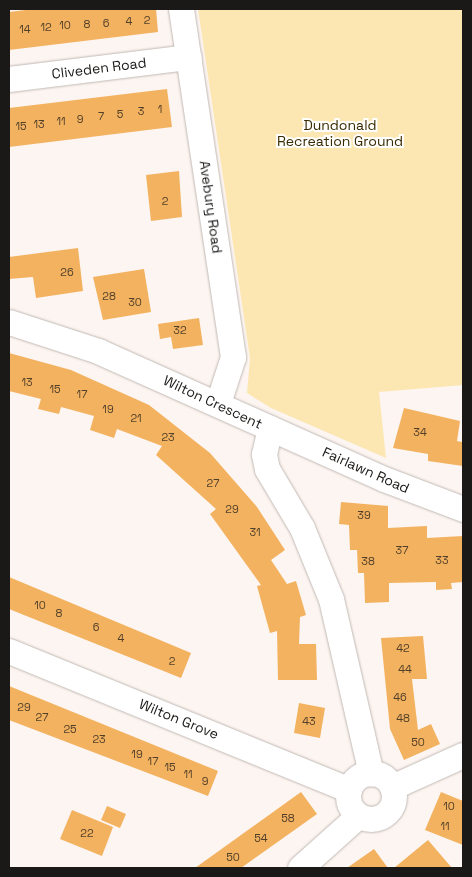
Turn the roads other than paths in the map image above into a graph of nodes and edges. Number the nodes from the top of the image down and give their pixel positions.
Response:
1 (181, 9) edge
2 (189, 57) junction
3 (9, 79) edge
4 (9, 322) edge
5 (218, 403) junction
6 (270, 428) junction
7 (463, 509) edge
8 (9, 651) edge
9 (463, 755) edge
10 (371, 773) junction
11 (392, 787) junction
12 (349, 790) junction
13 (358, 816) junction
14 (300, 868) edge

1 - 2 street, Avebury Road
2 - 3 street, Cliveden Road
2 - 5 street, Avebury Road
4 - 5 street, Wilton Crescent
5 - 6 street, Wilton Crescent
6 - 7 street, Fairlawn Road
6 - 10 street, Wilton Crescent
8 - 12 street, Wilton Grove
9 - 11 street
10 - 11 street
10 - 12 street
11 - 13 street
12 - 13 street
13 - 14 street

